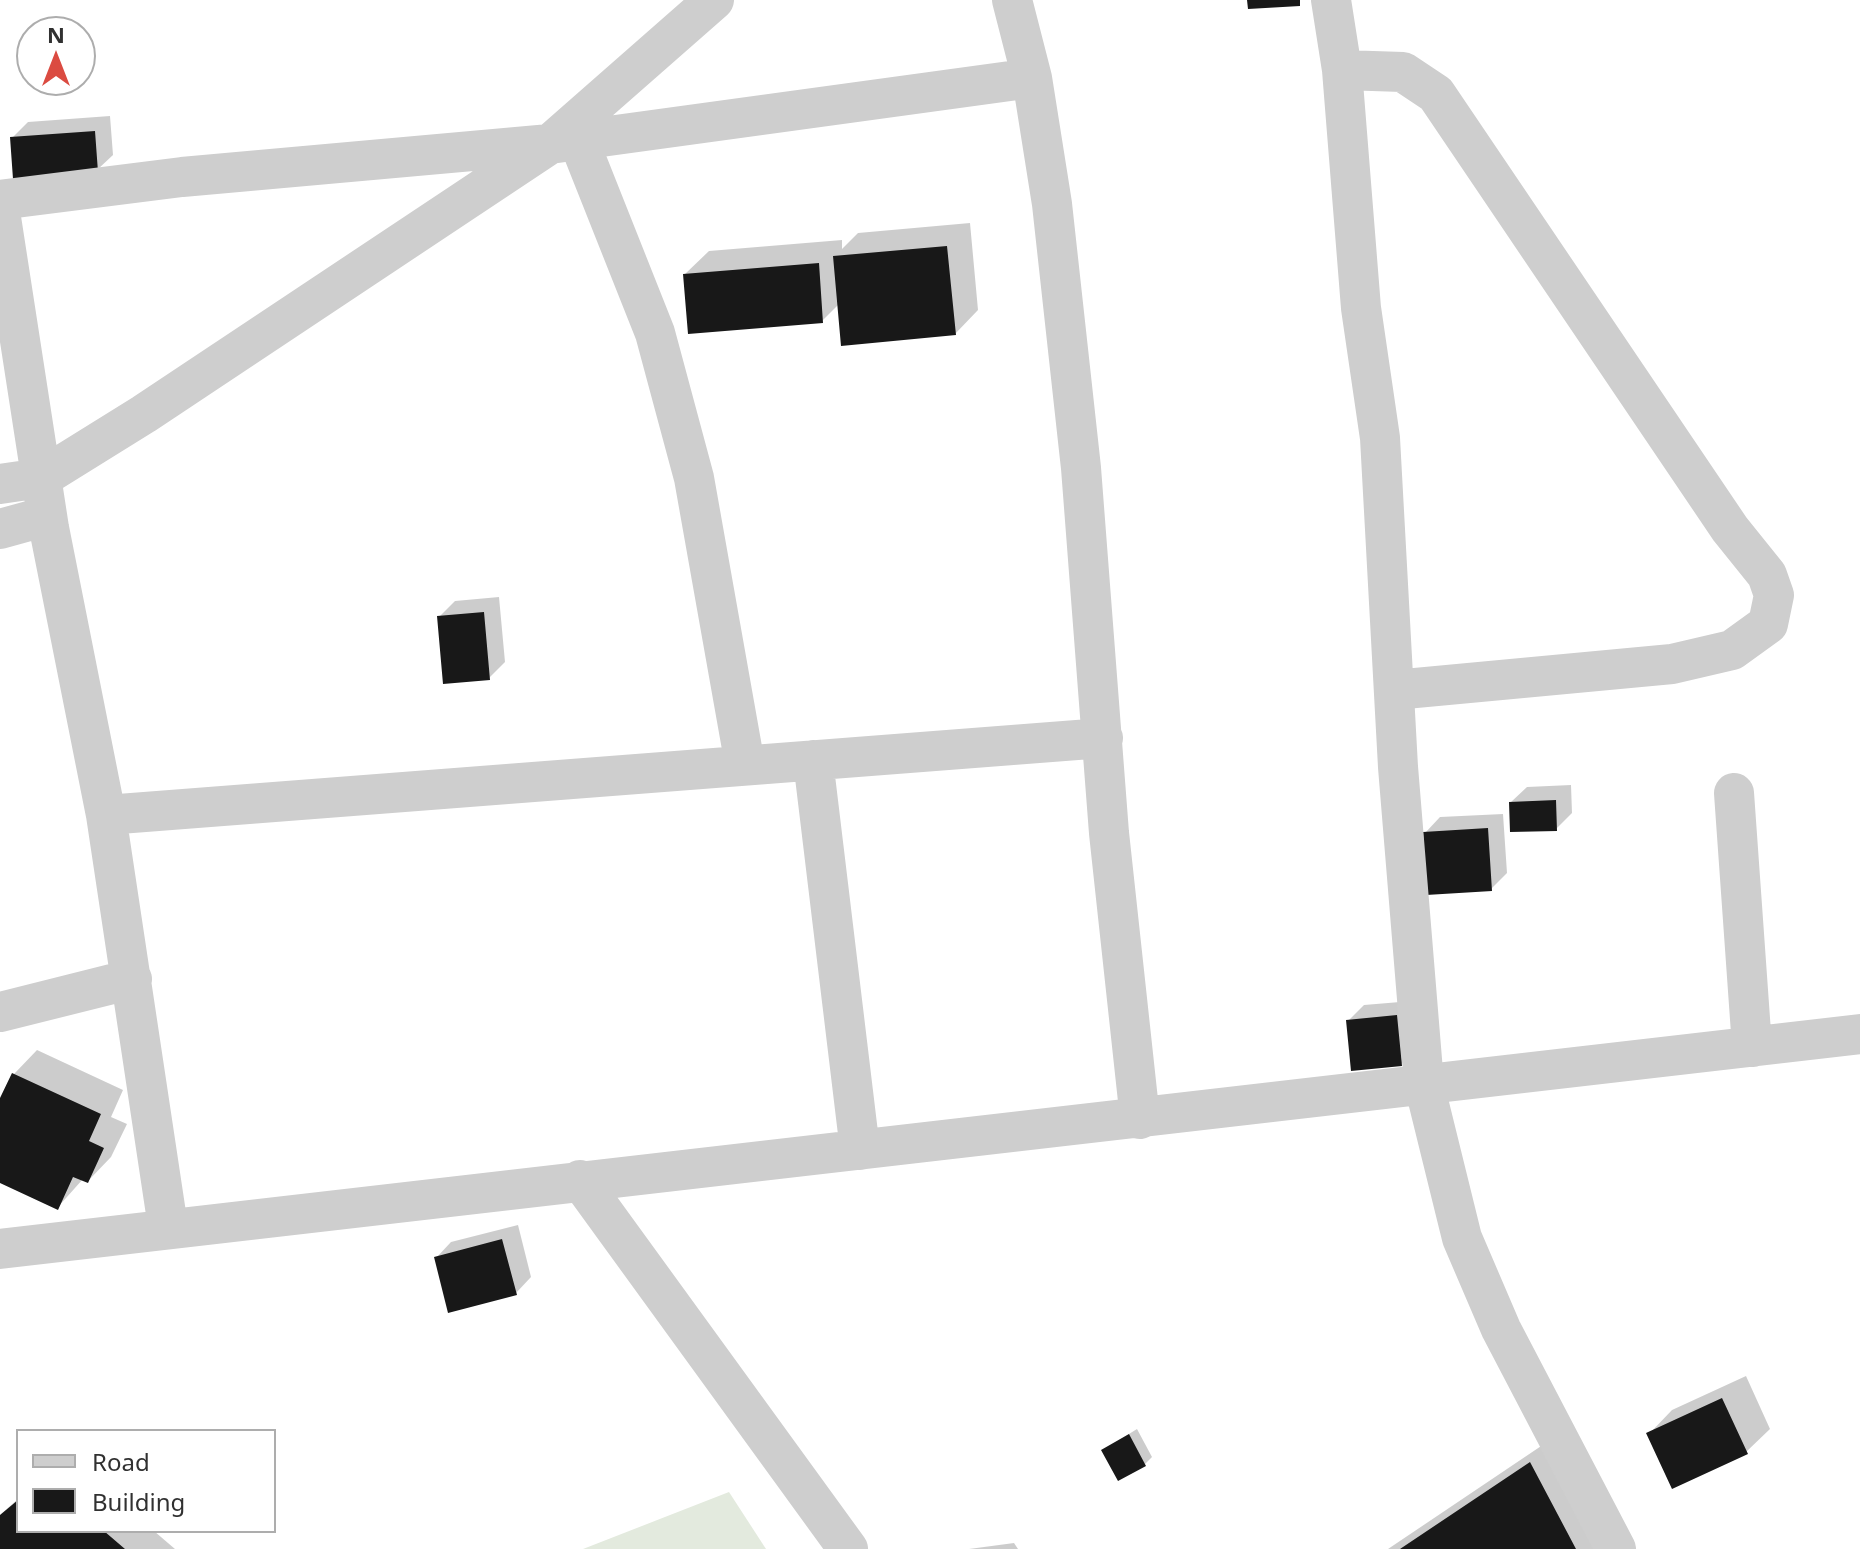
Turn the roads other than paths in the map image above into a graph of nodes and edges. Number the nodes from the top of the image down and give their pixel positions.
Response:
1 (714, 0) edge
2 (1012, 0) edge
3 (1331, 0) edge
4 (1342, 70) junction
5 (1032, 78) junction
6 (564, 142) junction
7 (0, 200) edge
8 (0, 211) edge
9 (0, 484) edge
10 (44, 497) junction
11 (0, 529) edge
12 (1394, 690) junction
13 (1103, 738) junction
14 (813, 760) junction
15 (745, 765) junction
16 (1734, 793) dead end
17 (106, 815) junction
18 (132, 979) junction
19 (0, 1012) edge
20 (1860, 1034) edge
21 (1752, 1047) junction
22 (1424, 1084) junction
23 (1140, 1119) junction
24 (860, 1150) junction
25 (580, 1180) junction
26 (168, 1227) junction
27 (0, 1249) edge
28 (848, 1549) edge
29 (1616, 1549) edge

1 - 6 street
2 - 5 street
3 - 4 street
4 - 12 street
4 - 12 street
5 - 6 street
5 - 13 street
6 - 7 street
6 - 10 street
6 - 15 street
8 - 10 street
9 - 10 street
10 - 11 street
10 - 17 street
12 - 22 street
13 - 14 street
13 - 23 street
14 - 15 street
14 - 24 street
15 - 17 street
16 - 21 street
17 - 18 street
18 - 19 street
18 - 26 street
20 - 21 street
21 - 22 street
22 - 23 street
22 - 29 street
23 - 24 street
24 - 25 street
25 - 26 street
25 - 28 street
26 - 27 street

